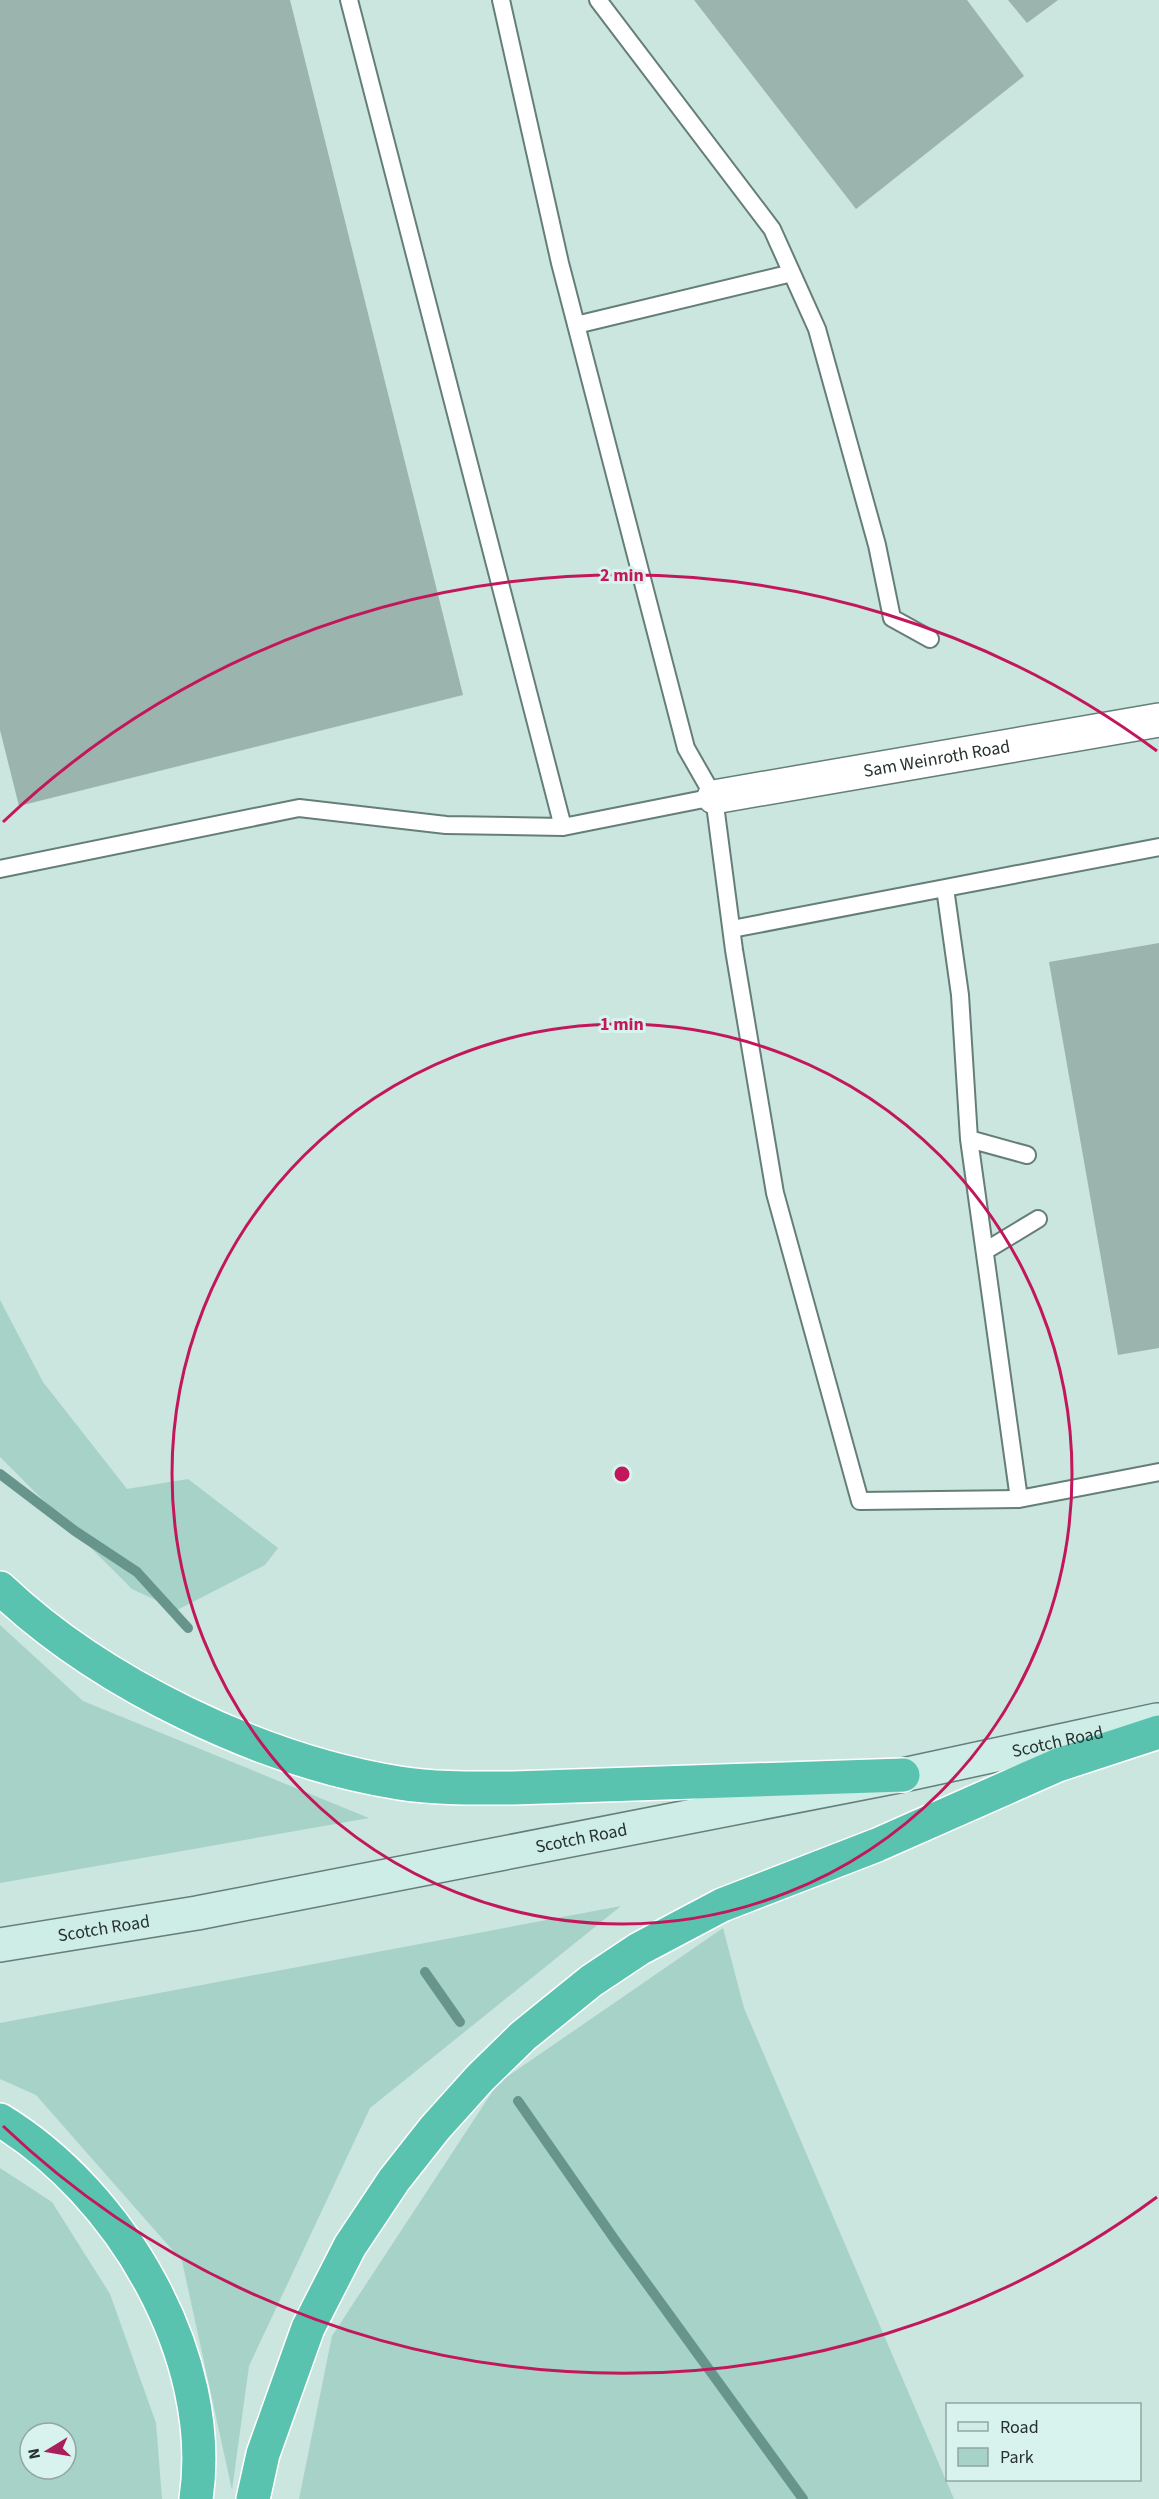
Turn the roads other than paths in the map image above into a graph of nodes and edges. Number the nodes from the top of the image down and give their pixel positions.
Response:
1 (349, 0) edge
2 (501, 0) edge
3 (598, 0) edge
4 (792, 273) junction
5 (576, 325) junction
6 (930, 639) dead end
7 (1159, 720) edge
8 (714, 797) junction
9 (562, 827) junction
10 (1159, 847) edge
11 (0, 869) edge
12 (945, 888) junction
13 (732, 929) junction
14 (969, 1139) junction
15 (1027, 1155) dead end
16 (1038, 1219) dead end
17 (985, 1251) junction
18 (1159, 1472) edge
19 (1019, 1499) junction
20 (0, 1588) edge
21 (1159, 1720) edge
22 (1159, 1732) edge
23 (903, 1775) junction
24 (0, 1945) edge
25 (0, 2120) edge
26 (196, 2499) edge
27 (253, 2499) edge

1 - 9 lane
2 - 5 lane
3 - 4 lane
4 - 5 lane
4 - 6 lane
5 - 8 lane
7 - 8 street, Sam Weinroth Road
8 - 9 lane
8 - 13 lane
9 - 11 lane
10 - 12 lane
12 - 13 lane
12 - 14 lane
13 - 19 lane
14 - 15 lane
14 - 17 lane
16 - 17 lane
17 - 19 lane
18 - 19 lane
20 - 23 highway
21 - 23 main road, Scotch Road
22 - 27 highway
23 - 24 main road, Scotch Road
25 - 26 highway

